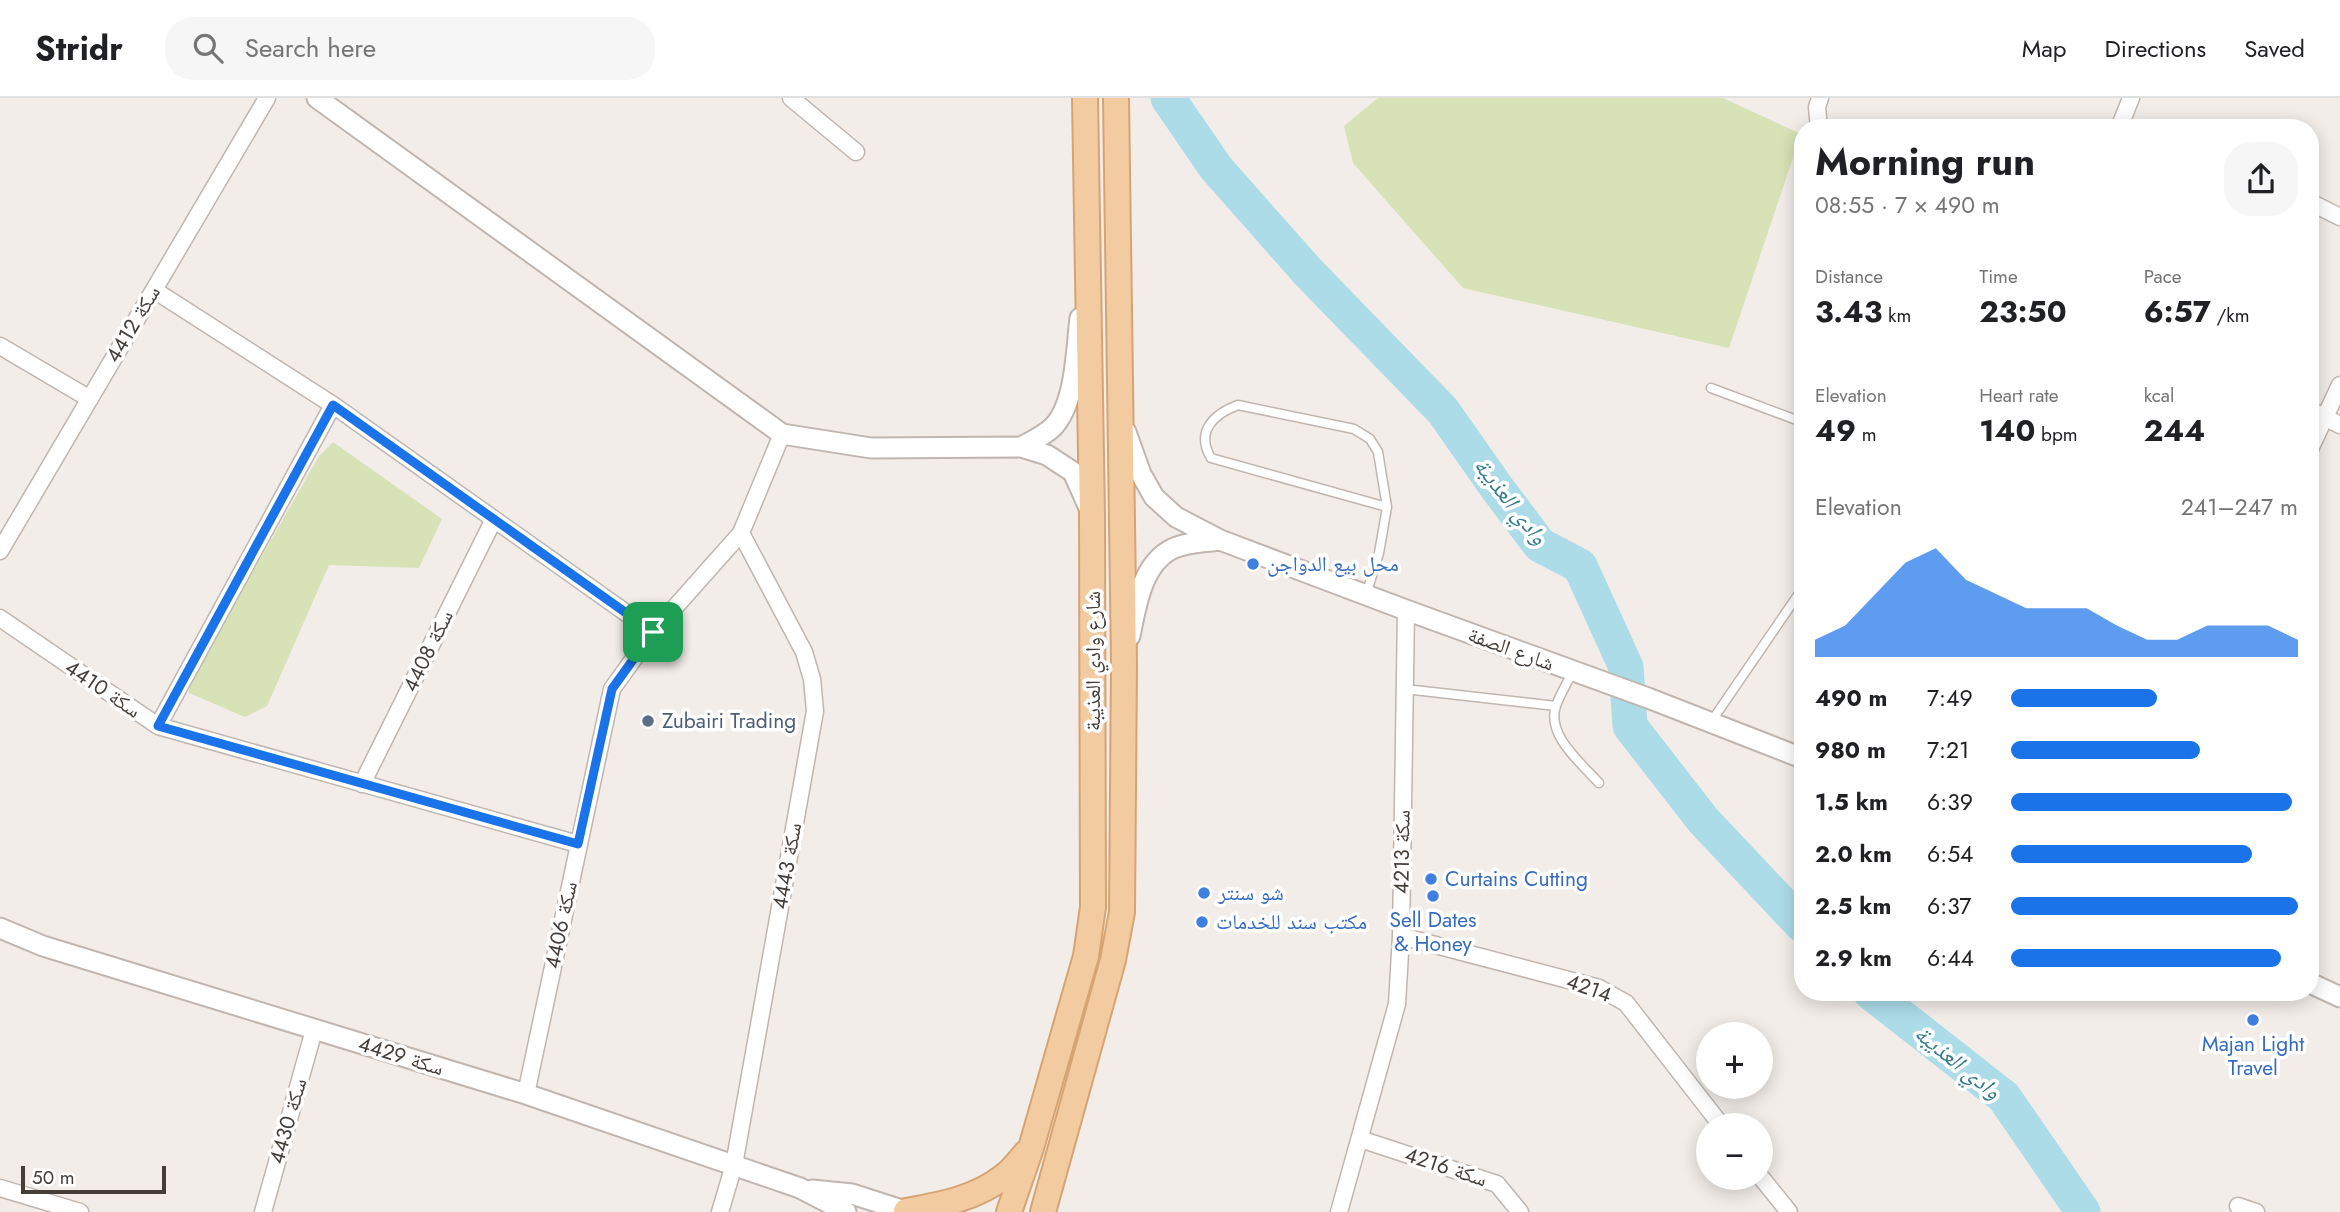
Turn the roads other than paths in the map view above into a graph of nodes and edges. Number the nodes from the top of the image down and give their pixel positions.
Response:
1 (267, 98) edge
2 (317, 98) edge
3 (791, 98) edge
4 (1085, 98) edge
5 (1116, 98) edge
6 (1820, 98) edge
7 (2131, 98) edge
8 (1819, 119) edge
9 (2123, 119) edge
10 (856, 152) dead end
11 (2319, 207) edge
12 (2340, 218) edge
13 (1087, 265) junction
14 (154, 289) junction
15 (0, 346) edge
16 (2340, 385) edge
17 (1711, 388) dead end
18 (90, 399) junction
19 (333, 405) junction
20 (1121, 410) junction
21 (2319, 411) edge
22 (2319, 415) edge
23 (1794, 419) edge
24 (2340, 425) edge
25 (782, 434) junction
26 (1021, 447) junction
27 (1387, 507) junction
28 (1092, 515) junction
29 (494, 519) junction
30 (741, 533) junction
31 (1220, 540) junction
32 (0, 551) edge
33 (1366, 595) junction
34 (1794, 601) edge
35 (1406, 610) junction
36 (0, 618) edge
37 (653, 632) junction
38 (1124, 664) junction
39 (1573, 671) junction
40 (1405, 689) junction
41 (1556, 706) junction
42 (1711, 722) junction
43 (158, 726) junction
44 (1794, 755) edge
45 (1599, 783) dead end
46 (362, 784) junction
47 (578, 844) junction
48 (0, 928) edge
49 (1401, 936) junction
50 (2319, 987) edge
51 (2340, 997) edge
52 (314, 1030) junction
53 (526, 1094) junction
54 (1712, 1113) edge
55 (1360, 1139) junction
56 (1031, 1148) junction
57 (734, 1165) junction
58 (0, 1188) edge
59 (800, 1188) junction
60 (1771, 1190) edge
61 (2238, 1206) dead end
62 (80, 1212) edge
63 (263, 1212) edge
64 (720, 1212) edge
65 (846, 1212) edge
66 (907, 1212) edge
67 (1009, 1212) edge
68 (1043, 1212) edge
69 (1339, 1212) edge
70 (1520, 1212) edge
71 (1789, 1212) edge
72 (2256, 1212) edge

1 - 14 street, سكة 4412
2 - 25 street
3 - 10 street
4 - 13 main road, شارع وادي العذيبة
5 - 20 main road, شارع وادي العذيبة
6 - 8 street
7 - 9 street
11 - 12 street
13 - 26 street
13 - 28 main road, شارع وادي العذيبة
14 - 18 street, سكة 4412
14 - 19 street
15 - 18 street
16 - 21 street
17 - 23 lane
18 - 32 street, سكة 4412
19 - 29 street
19 - 43 street
20 - 31 street, شارع الصفة
20 - 38 main road, شارع وادي العذيبة
22 - 24 street
25 - 26 street
25 - 30 street, سكة 4406
26 - 28 street
27 - 27 lane
27 - 33 lane
28 - 56 main road, شارع وادي العذيبة
29 - 37 street
29 - 46 street, سكة 4408
30 - 37 street, سكة 4406
30 - 57 street, سكة 4443
31 - 33 street, شارع الصفة
31 - 38 street, شارع الصفة
33 - 35 street, شارع الصفة
34 - 42 lane
35 - 39 street, شارع الصفة
35 - 40 street, سكة 4213
36 - 43 street, سكة 4410
37 - 47 street, سكة 4406
38 - 68 main road, شارع وادي العذيبة
39 - 41 lane
39 - 42 street, شارع الصفة
40 - 41 lane
40 - 49 street, سكة 4213
41 - 45 lane
42 - 44 street, شارع الصفة
43 - 46 street, سكة 4410
46 - 47 street, سكة 4410
47 - 53 street, سكة 4406
48 - 52 street, سكة 4429
49 - 54 street, 4214
49 - 55 street, سكة 4213
50 - 51 street
52 - 53 street, سكة 4429
52 - 63 street, سكة 4430
53 - 57 street, سكة 4429
55 - 69 street, سكة 4213
55 - 70 street, سكة 4216
56 - 66 main road
56 - 67 main road, شارع وادي العذيبة
57 - 59 street, سكة 4429
57 - 64 street, سكة 4443
58 - 62 street
59 - 65 street, سكة 4429
59 - 66 street, سكة 4429
60 - 71 street
61 - 72 street

